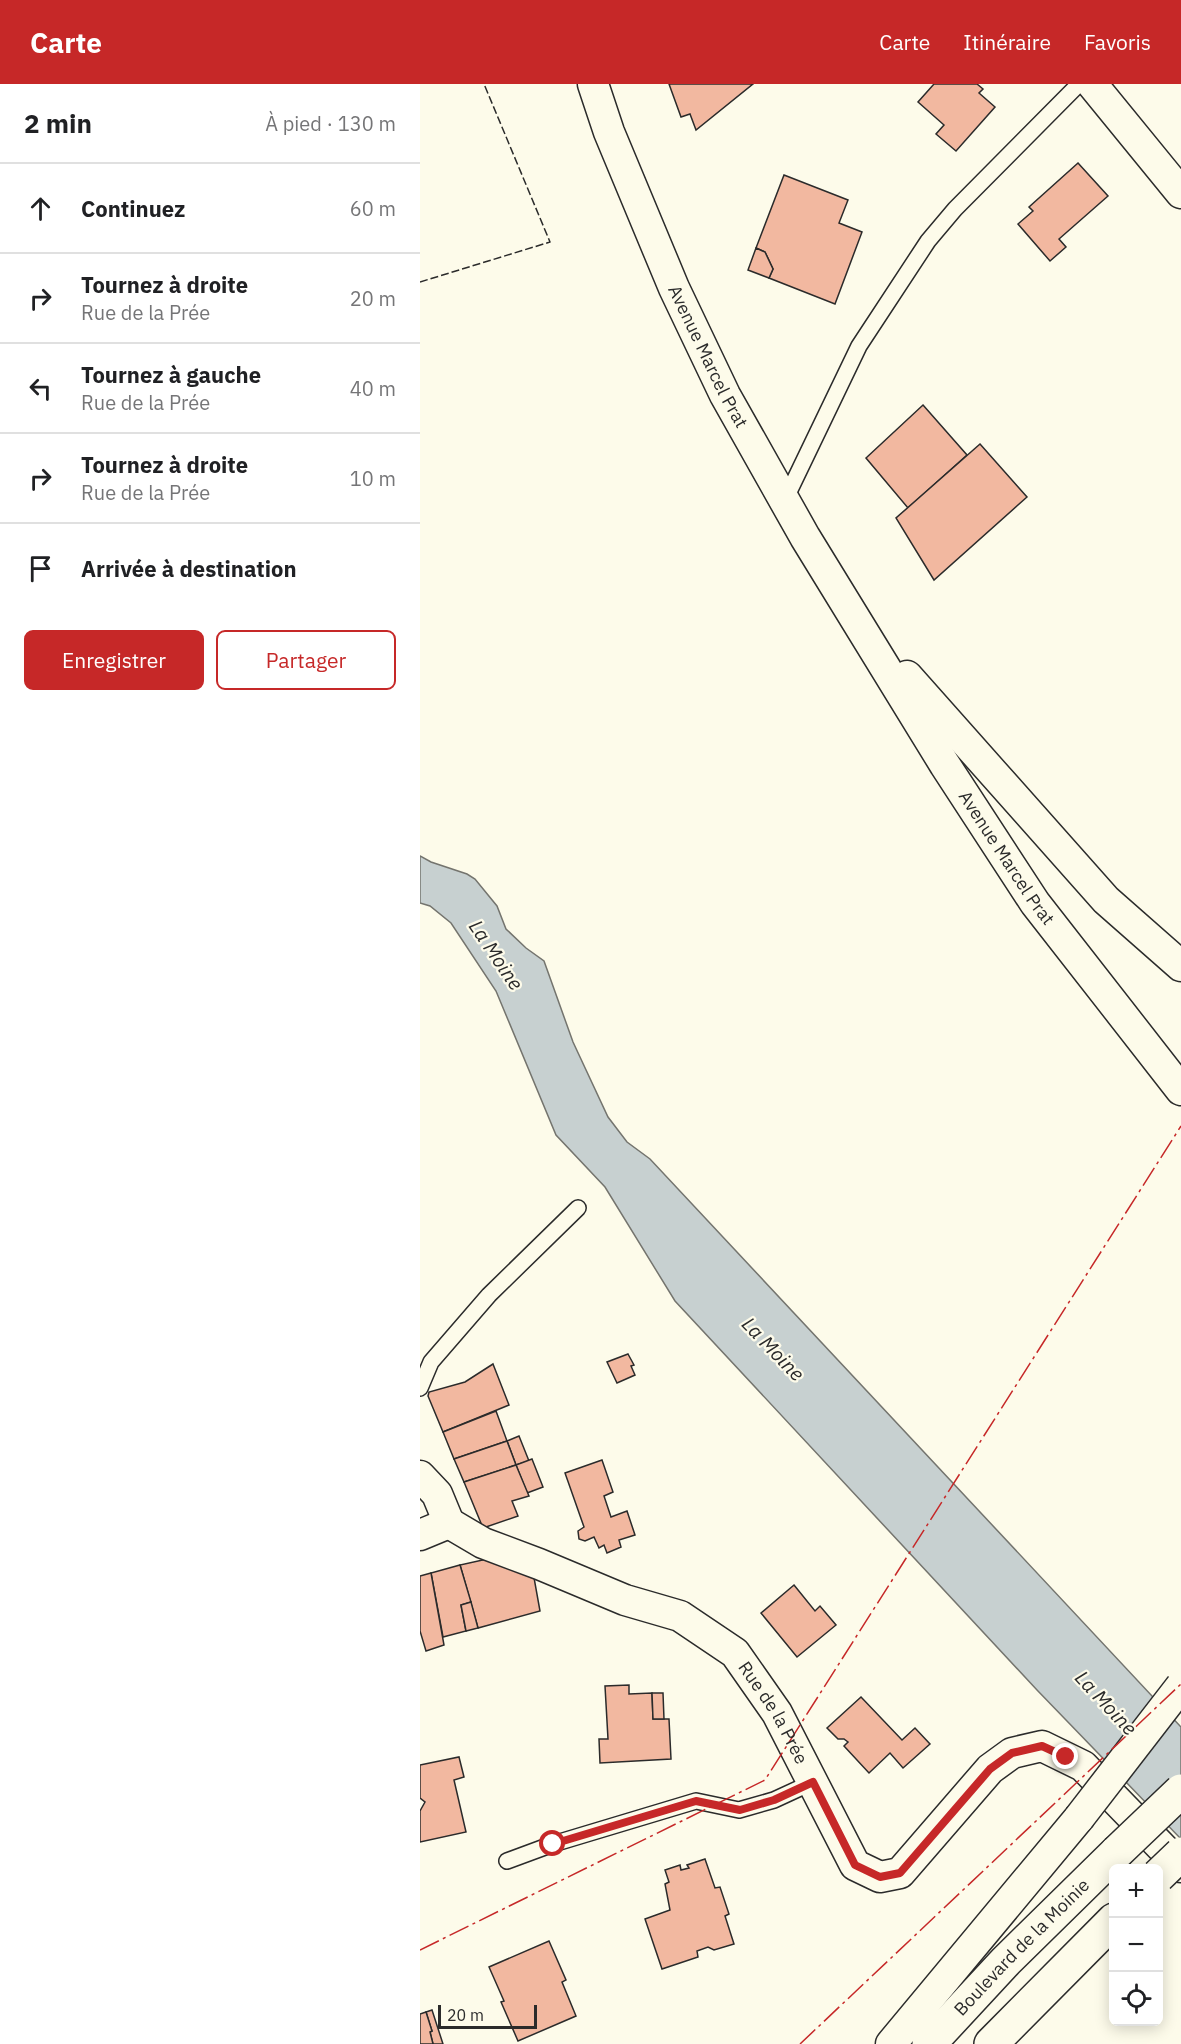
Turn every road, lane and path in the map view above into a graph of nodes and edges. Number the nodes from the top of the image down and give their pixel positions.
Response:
1 (593, 84) edge
2 (1079, 84) edge
3 (1092, 84) edge
4 (1181, 193) edge
5 (785, 500) junction
6 (851, 613) junction
7 (1181, 966) edge
8 (1181, 1090) edge
9 (578, 1208) dead end
10 (420, 1388) edge
11 (420, 1476) edge
12 (449, 1522) junction
13 (420, 1534) edge
14 (1181, 1686) edge
15 (813, 1782) junction
16 (1181, 1791) edge
17 (1181, 1854) edge
18 (507, 1861) dead end
19 (1181, 1868) edge
20 (1163, 1871) edge
21 (1109, 1924) edge
22 (891, 2044) edge
23 (929, 2044) edge
24 (992, 2044) edge

1 - 5 street, Avenue Marcel Prat
2 - 5 lane
3 - 4 street
5 - 6 street, Avenue Marcel Prat
6 - 7 street, Avenue Marcel Prat
6 - 8 street, Avenue Marcel Prat
9 - 10 lane
11 - 12 street
12 - 13 street
12 - 15 street, Rue de la Prée
14 - 22 street, bridge
15 - 18 lane
15 - 19 street, Rue de la Prée
16 - 23 main road, Boulevard de la Moinie, bridge
17 - 20 main road, bridge
21 - 24 main road

